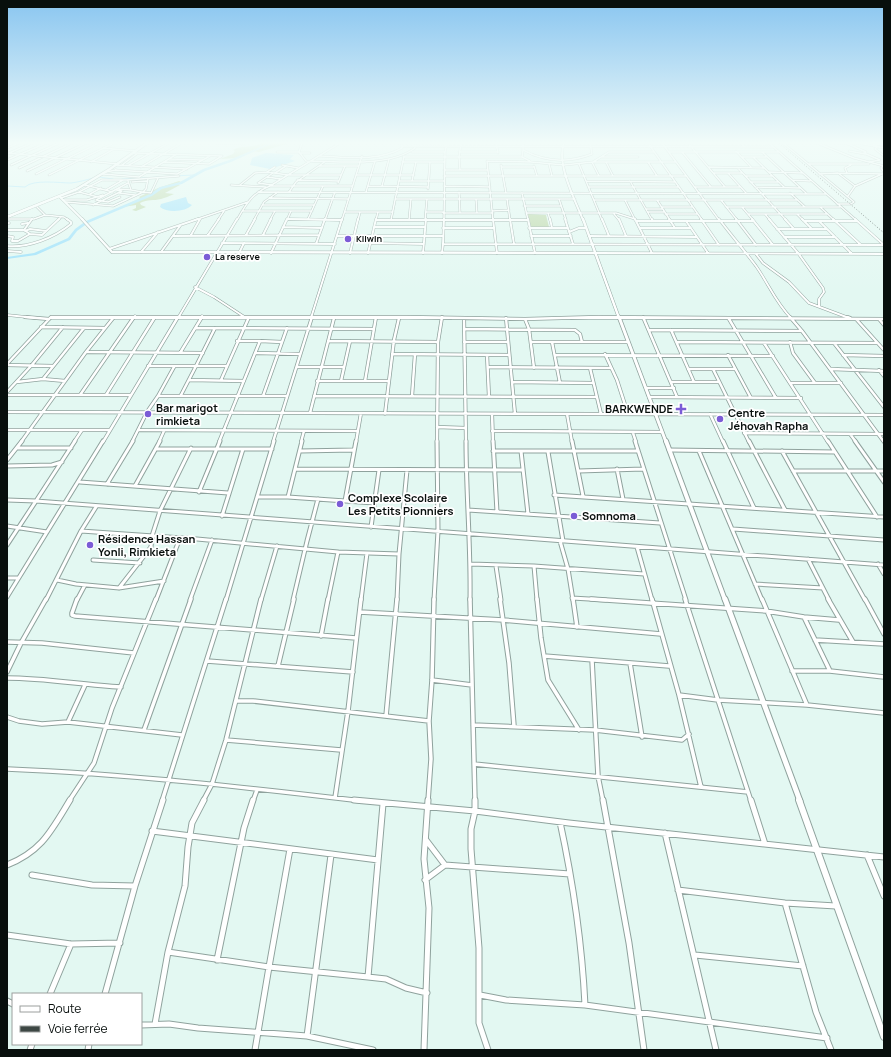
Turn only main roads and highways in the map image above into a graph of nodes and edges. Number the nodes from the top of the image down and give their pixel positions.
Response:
1 (71, 192) edge
2 (7, 218) edge

1 - 2 main road

